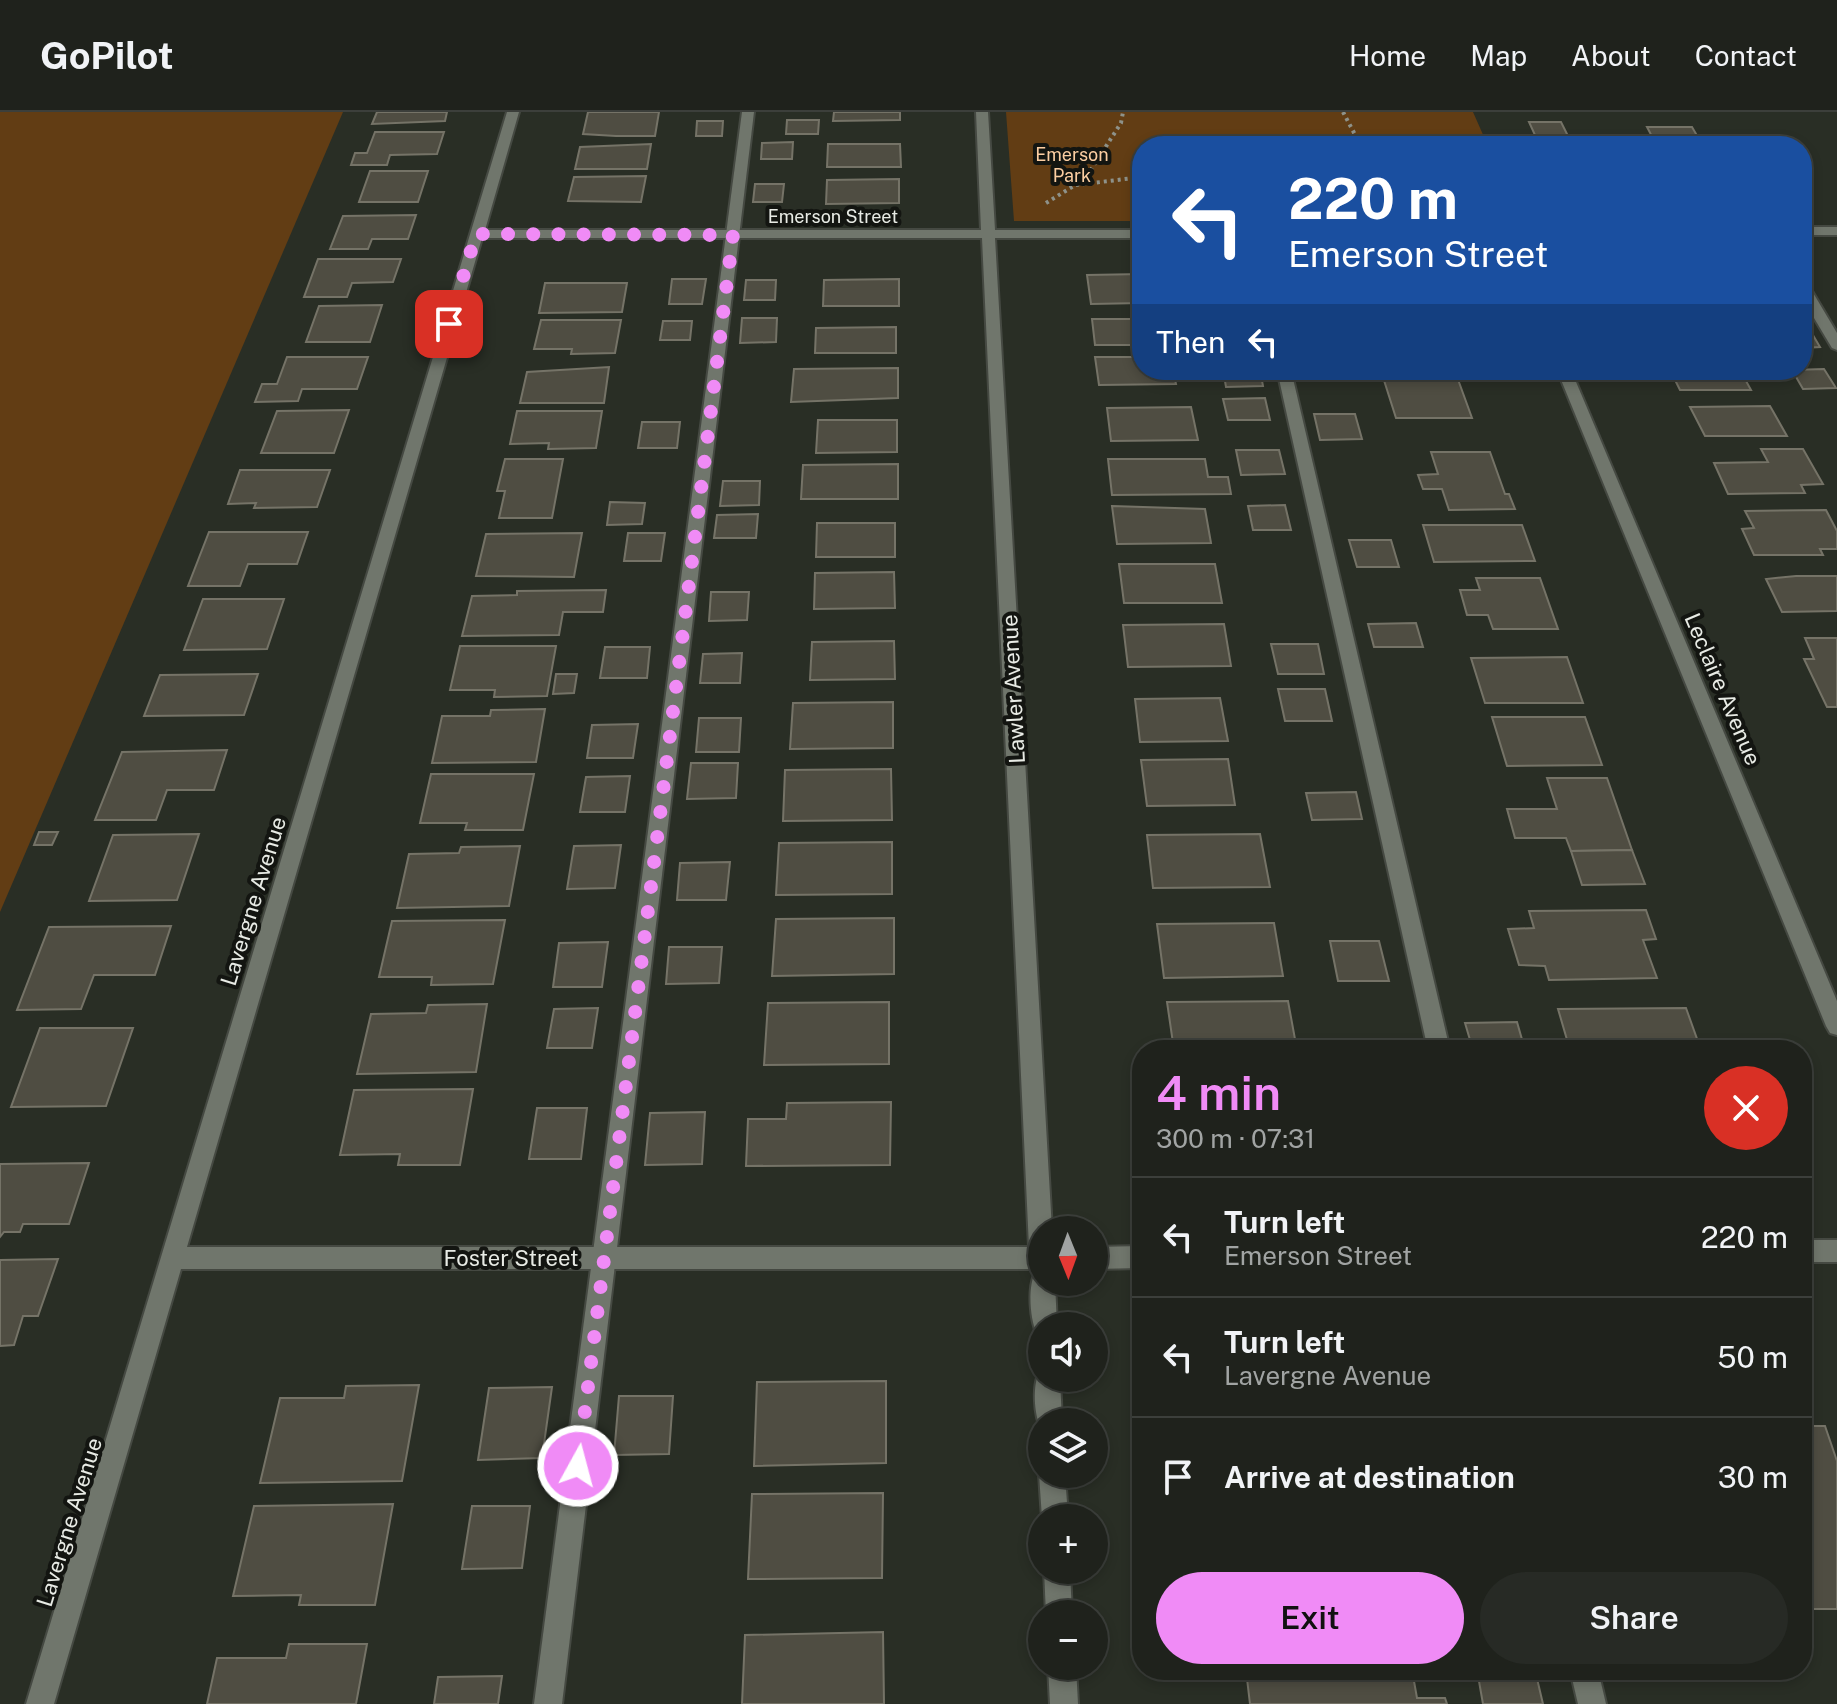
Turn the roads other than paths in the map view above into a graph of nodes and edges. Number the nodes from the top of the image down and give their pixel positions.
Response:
1 (513, 112) edge
2 (748, 112) edge
3 (982, 112) edge
4 (1812, 231) edge
5 (1837, 231) edge
6 (476, 234) junction
7 (1132, 234) edge
8 (733, 235) junction
9 (990, 235) junction
10 (1812, 303) edge
11 (1837, 345) edge
12 (1286, 380) edge
13 (1568, 380) edge
14 (1837, 1026) edge
15 (1437, 1040) edge
16 (1040, 1216) edge
17 (1812, 1251) edge
18 (1837, 1251) edge
19 (1132, 1257) edge
20 (172, 1258) junction
21 (604, 1258) junction
22 (1028, 1258) edge
23 (1108, 1258) edge
24 (1063, 1680) edge
25 (1586, 1680) edge
26 (40, 1704) edge
27 (548, 1704) edge
28 (1064, 1704) edge
29 (1592, 1704) edge

1 - 6 street, Lavergne Avenue
2 - 8 street
3 - 9 street, Lawler Avenue
4 - 5 street
6 - 8 street, Emerson Street
6 - 20 street, Lavergne Avenue
7 - 9 street, Emerson Street
8 - 9 street, Emerson Street
8 - 21 street
9 - 16 street, Lawler Avenue
10 - 11 street
12 - 15 street
13 - 14 street, Leclaire Avenue
17 - 18 street
19 - 23 street
20 - 21 street, Foster Street
20 - 26 street, Lavergne Avenue
21 - 22 street, Foster Street
21 - 27 street
24 - 28 street
25 - 29 street

